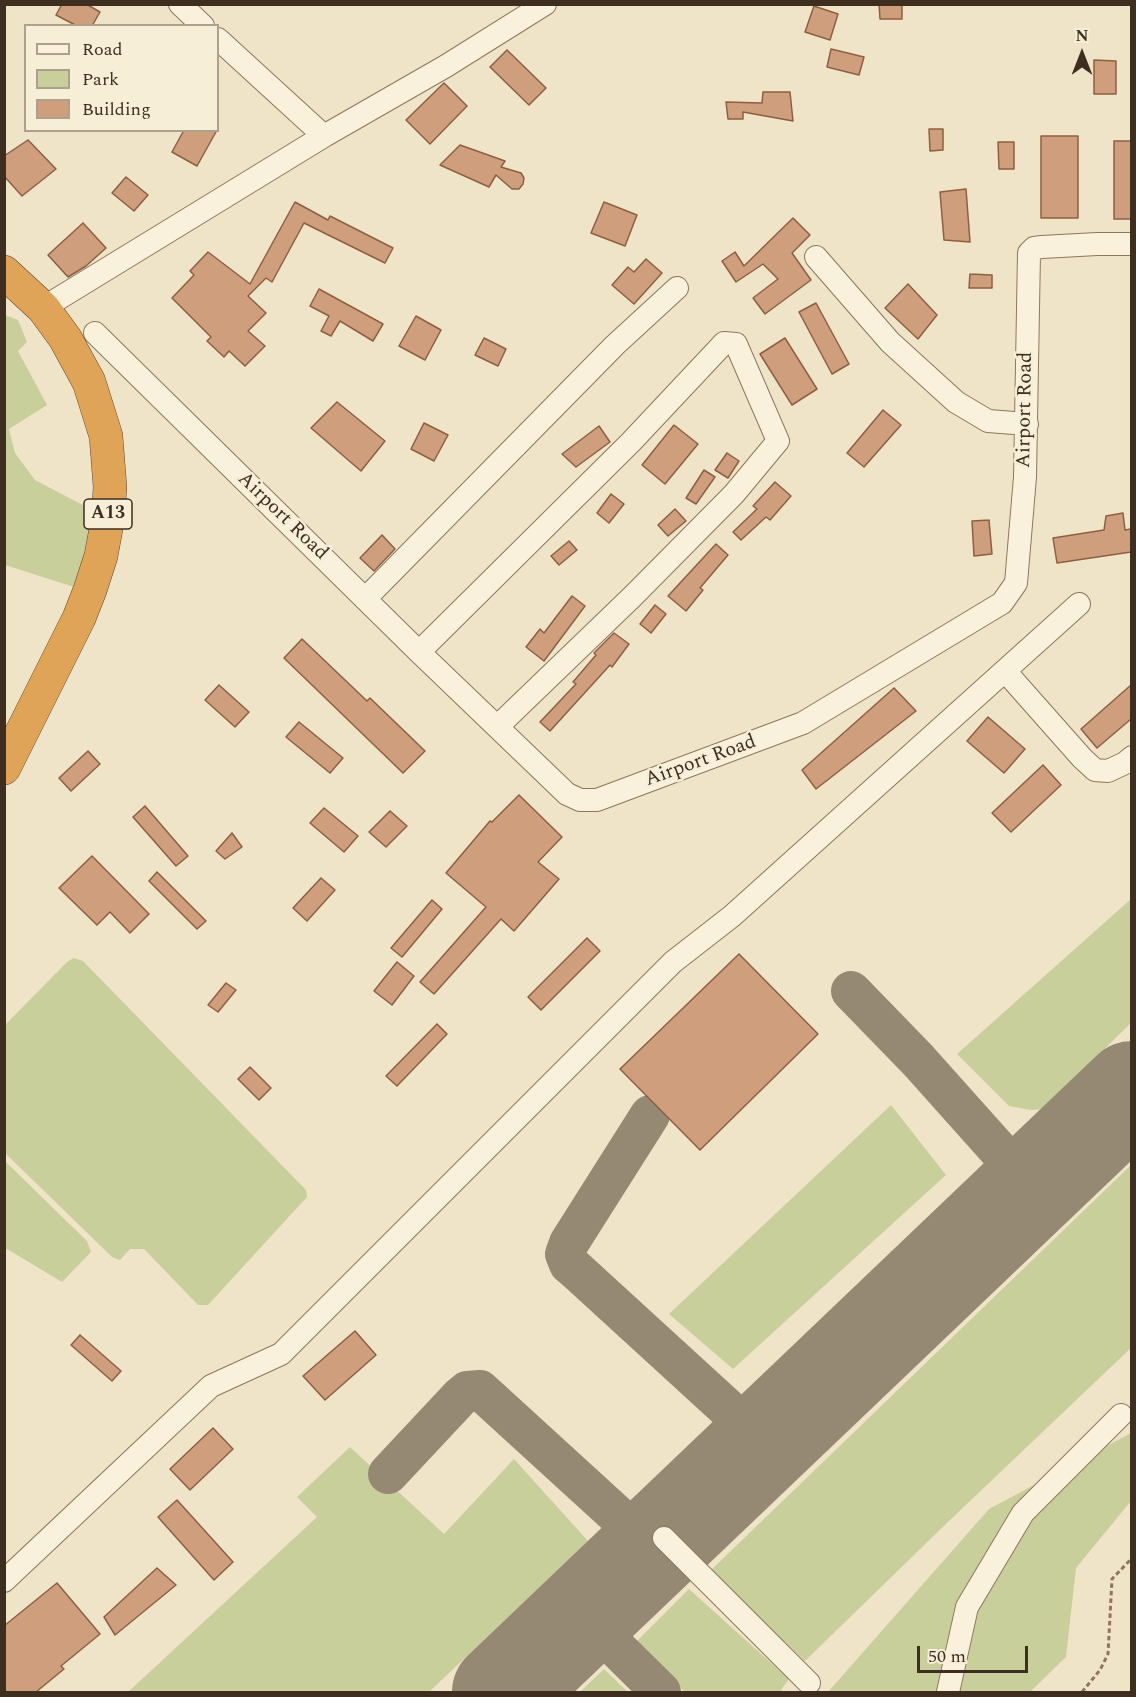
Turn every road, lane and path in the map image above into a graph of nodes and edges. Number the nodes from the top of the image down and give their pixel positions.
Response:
1 (180, 4) edge
2 (546, 4) edge
3 (201, 24) edge
4 (219, 40) edge
5 (324, 136) junction
6 (1131, 244) edge
7 (816, 257) dead end
8 (4, 272) edge
9 (677, 288) dead end
10 (43, 308) junction
11 (95, 333) dead end
12 (1027, 424) junction
13 (365, 599) junction
14 (1079, 603) dead end
15 (419, 652) junction
16 (1005, 671) junction
17 (498, 726) junction
18 (1131, 757) edge
19 (4, 768) edge
20 (1121, 1415) dead end
21 (664, 1538) dead end
22 (1131, 1558) edge
23 (4, 1581) edge
24 (809, 1683) dead end
25 (948, 1692) edge
26 (1082, 1692) edge

1 - 3 street
2 - 5 street
4 - 5 street
5 - 10 street
6 - 12 street, Airport Road
7 - 12 street
8 - 10 highway, A13
9 - 13 street
10 - 19 highway, A13
11 - 13 street, Airport Road
12 - 17 street, Airport Road
13 - 15 street, Airport Road
14 - 16 street
15 - 17 street, Airport Road
15 - 17 street
16 - 18 street
16 - 23 street
20 - 25 street
21 - 24 street
22 - 26 path

